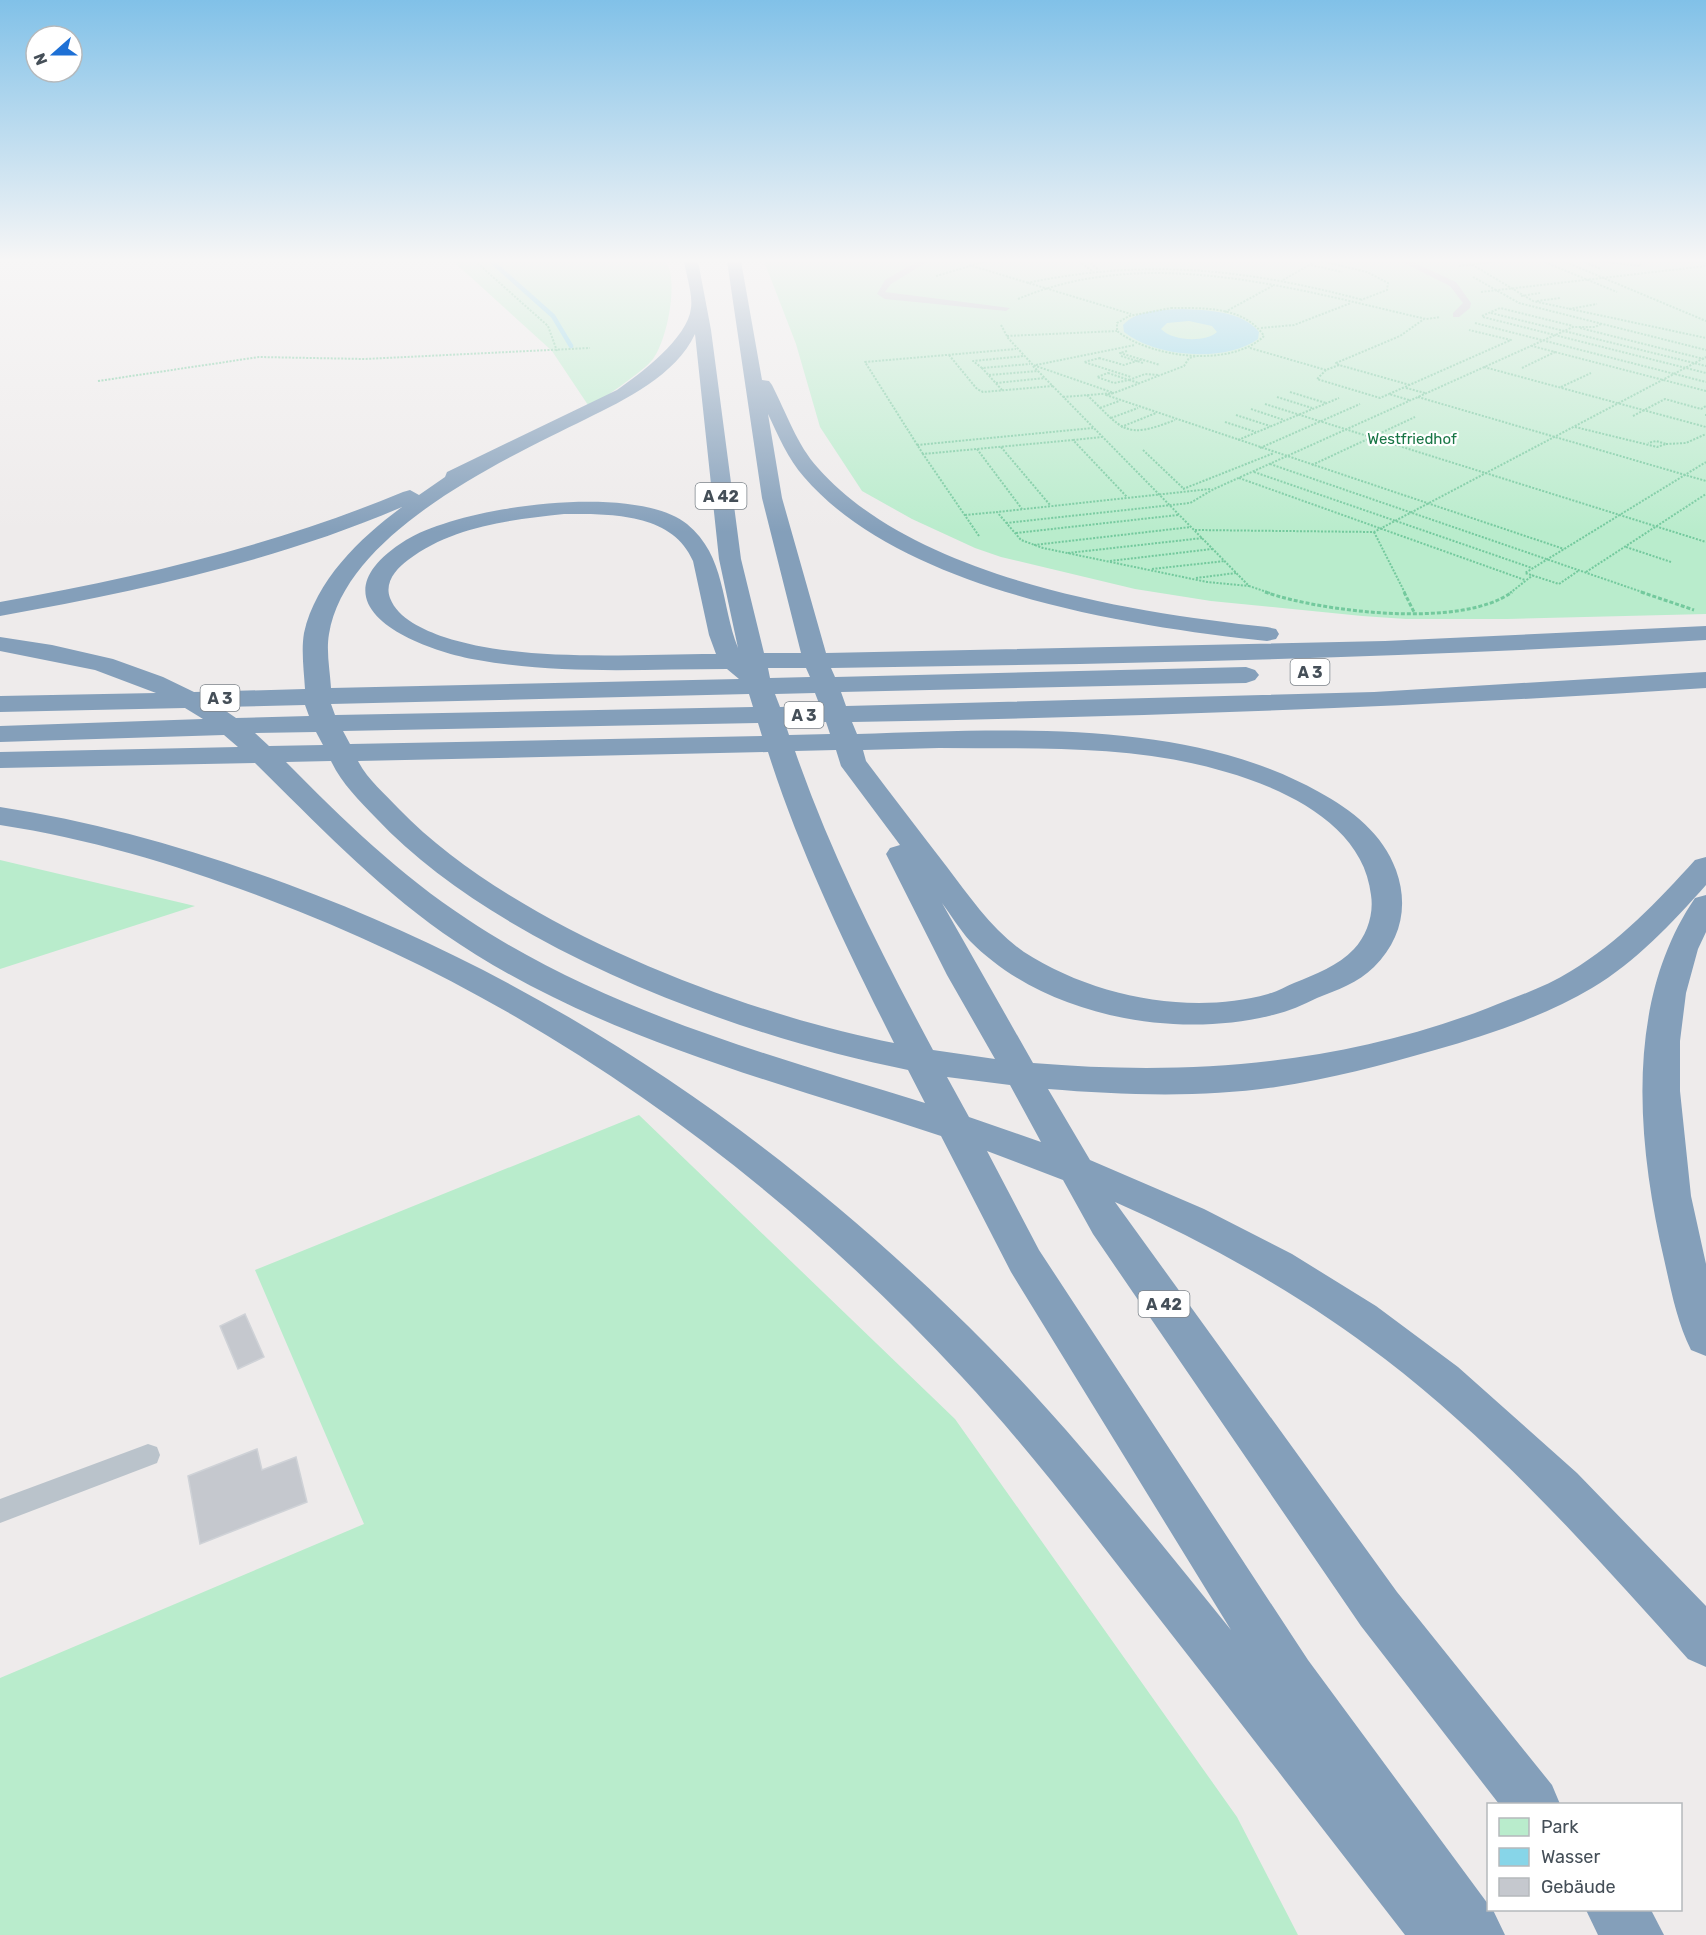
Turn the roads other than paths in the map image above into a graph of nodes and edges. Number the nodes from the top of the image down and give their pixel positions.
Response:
1 (674, 351) edge
2 (704, 351) edge
3 (749, 351) edge
4 (750, 359) junction
5 (474, 467) junction
6 (0, 609) edge
7 (1703, 622) edge
8 (1559, 641) junction
9 (0, 644) edge
10 (1706, 650) edge
11 (1706, 680) edge
12 (758, 682) junction
13 (0, 704) edge
14 (0, 734) edge
15 (0, 760) edge
16 (855, 765) junction
17 (0, 816) edge
18 (1706, 866) edge
19 (1706, 905) edge
20 (1706, 1338) edge
21 (147, 1455) dead end
22 (0, 1510) edge
23 (1706, 1642) edge
24 (1532, 1803) edge
25 (1616, 1911) edge
26 (1441, 1935) edge
27 (1476, 1935) edge
28 (1635, 1935) edge

1 - 5 highway
2 - 12 highway, A 42
3 - 4 highway, A 42
4 - 8 highway
4 - 16 highway, A 42
5 - 6 highway
5 - 18 highway
7 - 8 highway
8 - 12 highway
9 - 23 highway
10 - 13 highway, A 3
11 - 14 highway, A 3
12 - 27 highway, A 42
15 - 16 highway
16 - 24 highway, A 42
17 - 26 highway
19 - 20 highway
21 - 22 lane
25 - 28 highway

